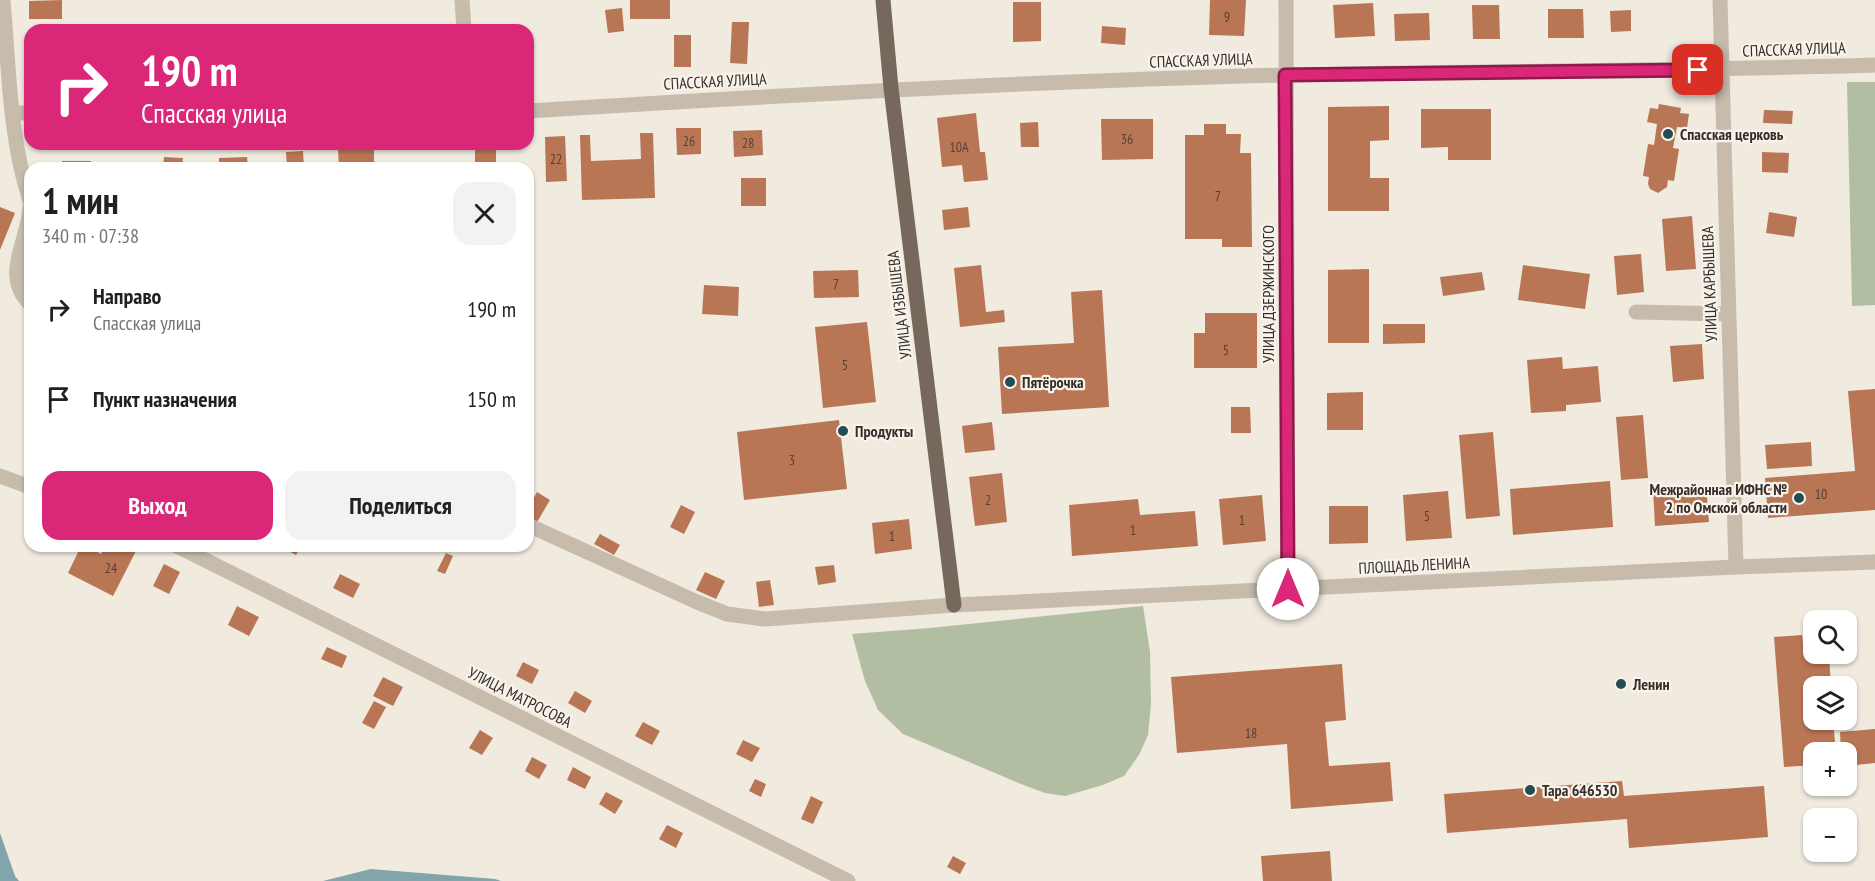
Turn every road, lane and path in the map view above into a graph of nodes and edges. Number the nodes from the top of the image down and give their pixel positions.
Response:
1 (3, 0) edge
2 (462, 0) edge
3 (883, 0) edge
4 (1286, 0) edge
5 (1720, 0) edge
6 (464, 24) edge
7 (1875, 65) edge
8 (1721, 70) junction
9 (1285, 75) junction
10 (891, 88) junction
11 (534, 111) edge
12 (13, 113) junction
13 (24, 113) edge
14 (24, 183) edge
15 (24, 238) edge
16 (24, 297) edge
17 (1636, 312) dead end
18 (1728, 314) junction
19 (0, 476) edge
20 (24, 485) edge
21 (534, 528) edge
22 (189, 552) edge
23 (1875, 562) edge
24 (1736, 567) junction
25 (1288, 589) junction
26 (954, 605) junction
27 (848, 881) edge

1 - 12 street
2 - 6 street
3 - 10 main road, УЛИЦА ИЗБЫШЕВА
4 - 9 street, УЛИЦА ДЗЕРЖИНСКОГО
5 - 8 street, УЛИЦА КАРБЫШЕВА
7 - 8 street, СПАССКАЯ УЛИЦА
8 - 9 street, СПАССКАЯ УЛИЦА
8 - 18 street, УЛИЦА КАРБЫШЕВА
9 - 10 street, СПАССКАЯ УЛИЦА
9 - 25 street, УЛИЦА ДЗЕРЖИНСКОГО
10 - 11 street, СПАССКАЯ УЛИЦА
10 - 26 main road, УЛИЦА ИЗБЫШЕВА
12 - 13 street
12 - 14 street
15 - 16 street
17 - 18 street
18 - 24 street, УЛИЦА КАРБЫШЕВА
19 - 20 street
21 - 26 street, ПЛОЩАДЬ ЛЕНИНА
22 - 27 street, УЛИЦА МАТРОСОВА
23 - 24 street, ПЛОЩАДЬ ЛЕНИНА
24 - 25 street, ПЛОЩАДЬ ЛЕНИНА
25 - 26 street, ПЛОЩАДЬ ЛЕНИНА

